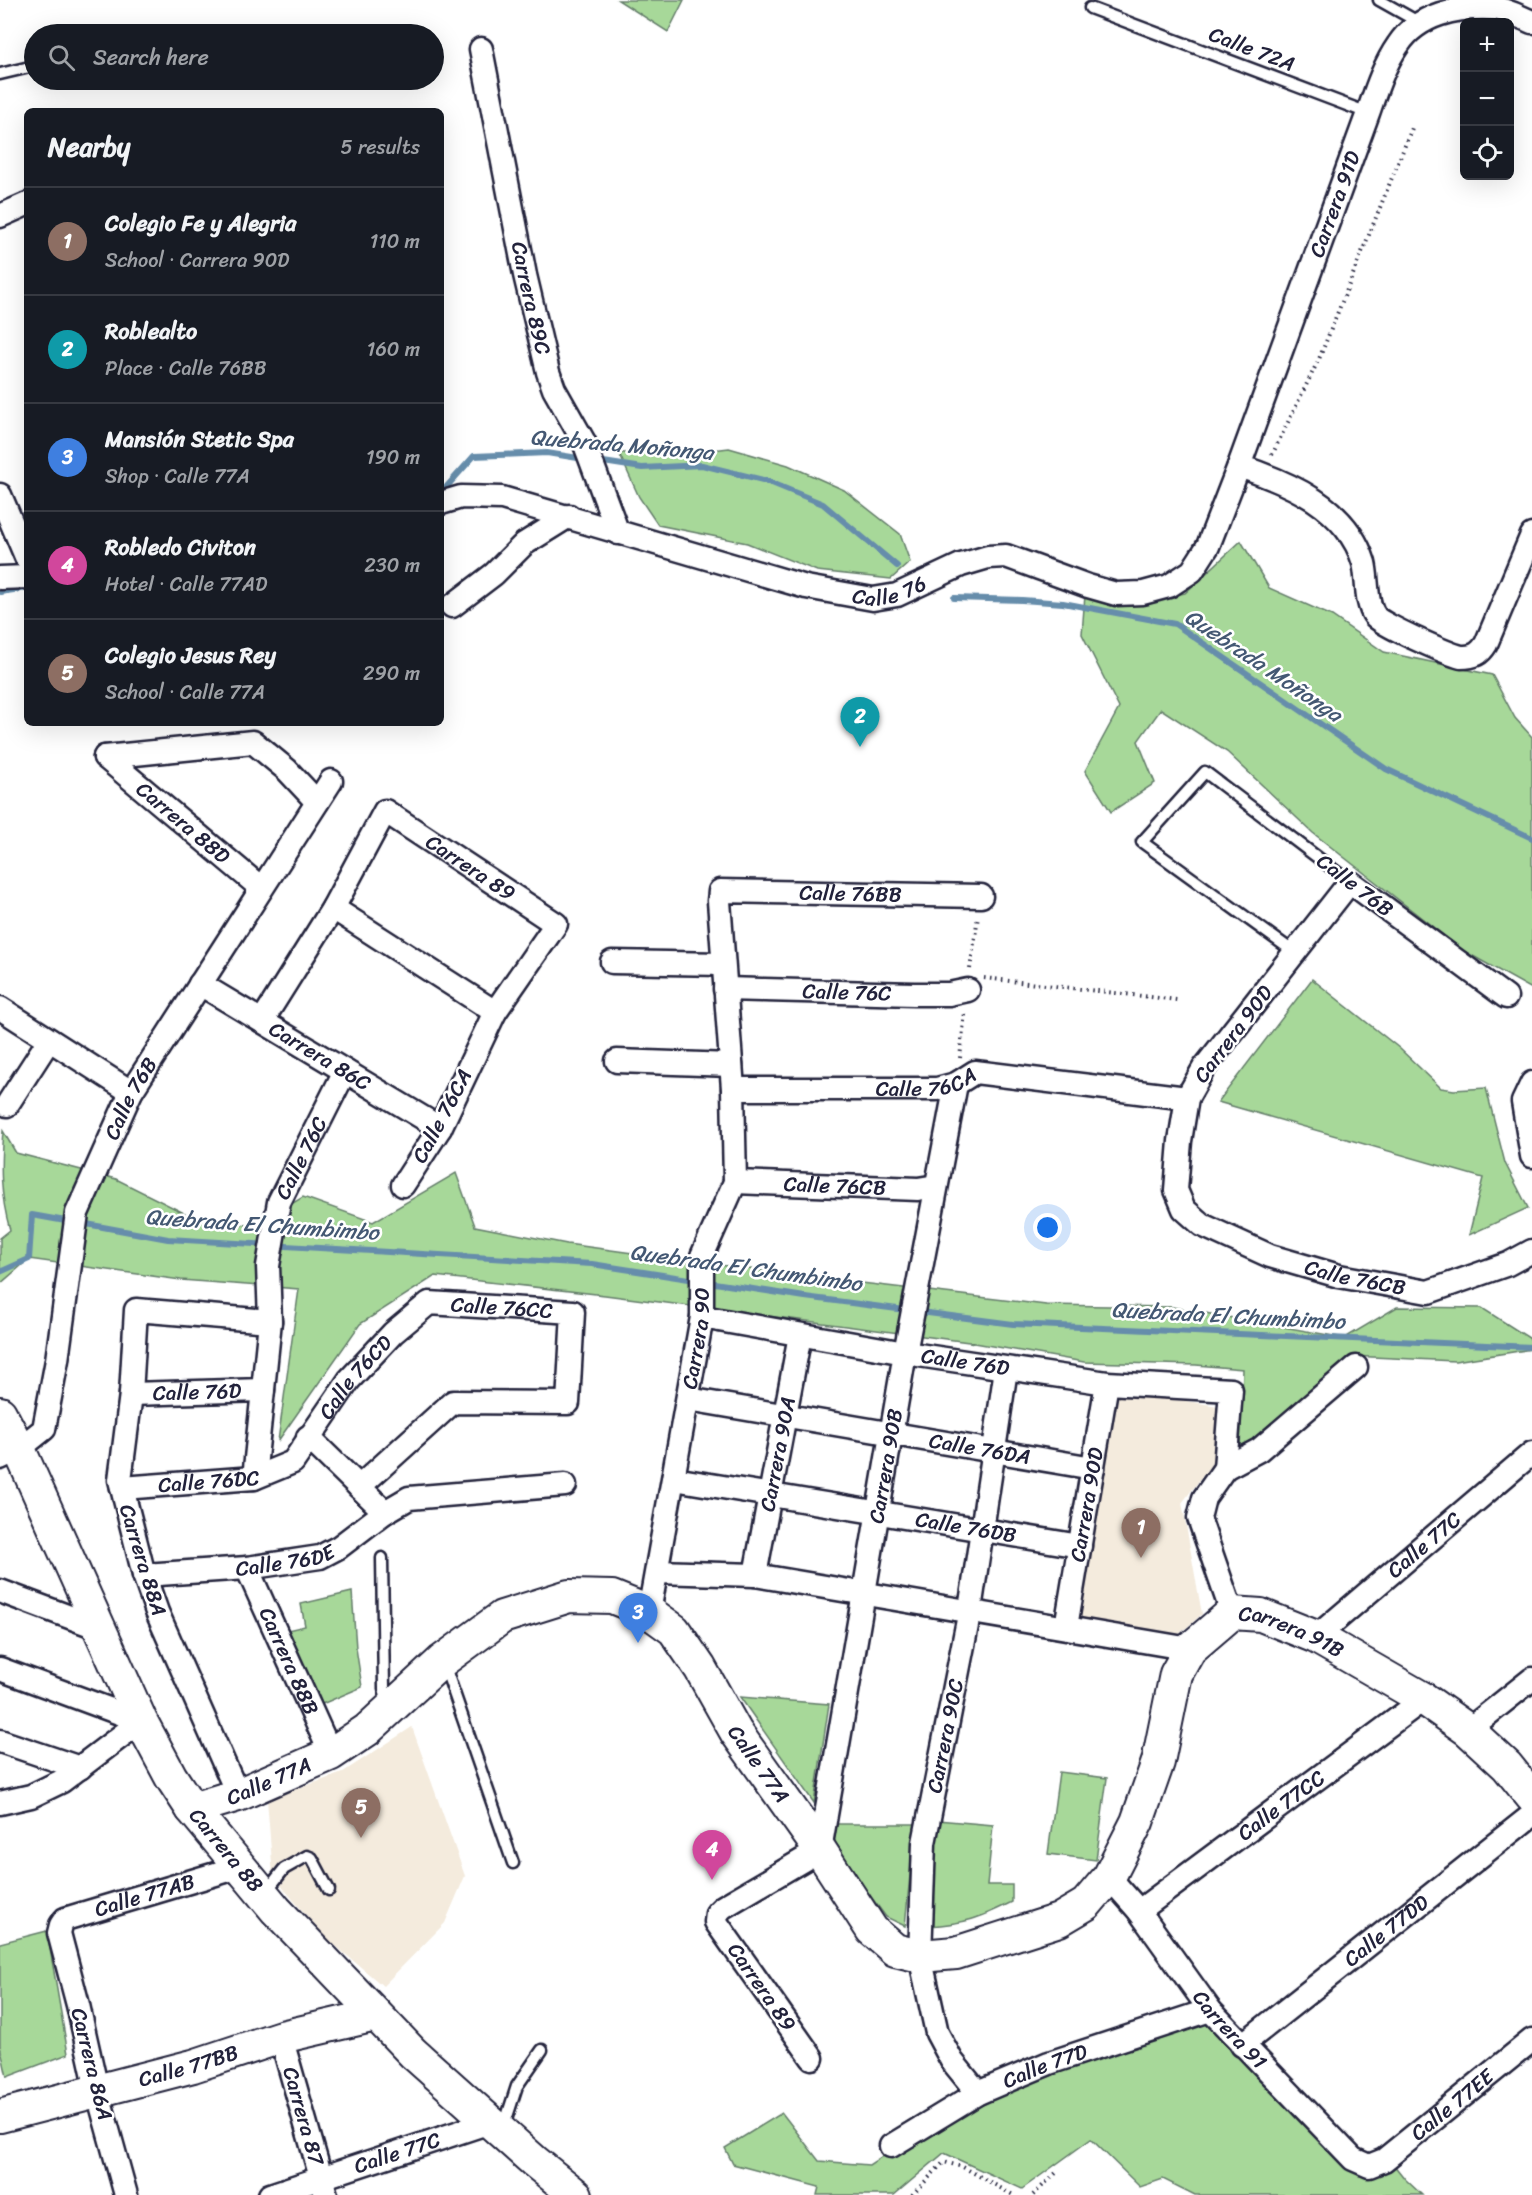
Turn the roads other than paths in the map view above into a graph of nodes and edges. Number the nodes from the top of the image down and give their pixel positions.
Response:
1 (1379, 0) edge
2 (1496, 4) edge
3 (1090, 8) dead end
4 (1532, 22) edge
5 (1420, 23) junction
6 (481, 49) dead end
7 (24, 68) edge
8 (0, 74) edge
9 (1368, 113) junction
10 (24, 205) edge
11 (0, 216) edge
12 (1239, 466) junction
13 (0, 495) edge
14 (444, 502) edge
15 (569, 516) junction
16 (618, 533) junction
17 (1532, 535) edge
18 (24, 552) edge
19 (1198, 564) joint
20 (24, 577) edge
21 (0, 578) edge
22 (452, 606) dead end
23 (331, 781) dead end
24 (317, 802) junction
25 (1350, 882) junction
26 (261, 888) junction
27 (720, 891) joint
28 (981, 896) dead end
29 (333, 908) junction
30 (556, 924) joint
31 (1294, 952) junction
32 (612, 962) dead end
33 (723, 963) junction
34 (200, 984) junction
35 (974, 984) road end
36 (725, 989) junction
37 (1506, 997) dead end
38 (0, 1008) edge
39 (495, 1012) junction
40 (262, 1022) junction
41 (49, 1040) junction
42 (617, 1061) dead end
43 (731, 1065) junction
44 (345, 1071) junction
45 (1532, 1083) edge
46 (956, 1084) junction
47 (733, 1089) junction
48 (130, 1092) junction
49 (1187, 1098) junction
50 (7, 1105) dead end
51 (440, 1128) junction
52 (1532, 1156) edge
53 (735, 1182) junction
54 (403, 1185) dead end
55 (936, 1186) junction
56 (1184, 1209) joint
57 (1532, 1251) edge
58 (429, 1303) joint
59 (702, 1317) junction
60 (270, 1321) junction
61 (800, 1335) junction
62 (905, 1353) junction
63 (1356, 1366) dead end
64 (1006, 1369) junction
65 (1107, 1383) junction
66 (262, 1390) junction
67 (131, 1394) junction
68 (688, 1399) junction
69 (0, 1413) edge
70 (785, 1416) junction
71 (891, 1434) junction
72 (308, 1437) junction
73 (994, 1451) junction
74 (1532, 1453) edge
75 (9, 1454) edge
76 (293, 1462) joint
77 (1093, 1468) junction
78 (1225, 1468) junction
79 (254, 1478) junction
80 (674, 1479) junction
81 (565, 1485) dead end
82 (359, 1487) junction
83 (122, 1488) junction
84 (770, 1496) junction
85 (385, 1512) junction
86 (878, 1513) junction
87 (982, 1530) junction
88 (1080, 1546) junction
89 (382, 1558) dead end
90 (247, 1568) junction
91 (657, 1572) junction
92 (144, 1575) junction
93 (755, 1575) junction
94 (0, 1591) edge
95 (864, 1592) junction
96 (970, 1610) junction
97 (649, 1612) junction
98 (1232, 1613) junction
99 (1066, 1627) junction
100 (99, 1628) junction
101 (1316, 1637) junction
102 (1190, 1648) junction
103 (442, 1661) junction
104 (0, 1669) edge
105 (1532, 1679) edge
106 (1424, 1699) junction
107 (390, 1708) junction
108 (141, 1721) junction
109 (1468, 1730) junction
110 (0, 1741) edge
111 (331, 1754) junction
112 (80, 1768) junction
113 (238, 1795) junction
114 (1532, 1797) edge
115 (0, 1803) edge
116 (192, 1809) junction
117 (1532, 1815) edge
118 (820, 1850) junction
119 (513, 1863) dead end
120 (239, 1867) junction
121 (1109, 1877) junction
122 (329, 1890) dead end
123 (263, 1896) junction
124 (1139, 1911) junction
125 (59, 1933) joint
126 (920, 1956) junction
127 (1210, 2010) junction
128 (376, 2015) junction
129 (281, 2037) junction
130 (1532, 2040) edge
131 (1242, 2045) junction
132 (542, 2050) dead end
133 (812, 2058) dead end
134 (97, 2090) junction
135 (978, 2093) junction
136 (0, 2116) edge
137 (496, 2127) junction
138 (891, 2146) dead end
139 (1369, 2166) joint
140 (323, 2187) edge
141 (126, 2195) edge
142 (270, 2195) edge
143 (576, 2195) edge

1 - 5 lane
2 - 4 street
2 - 5 street, Carrera 91D
3 - 9 lane, Calle 72A
5 - 9 street, Carrera 91D
6 - 16 street, Carrera 89C
7 - 8 lane
9 - 12 street, Carrera 91D
10 - 11 street
12 - 17 street
12 - 19 street, Carrera 91D
13 - 18 street
14 - 15 street, Calle 76
15 - 16 street, Calle 76
15 - 22 street
16 - 19 street, Calle 76
20 - 21 street
23 - 24 street, Calle 76B
24 - 26 street, Calle 76B
24 - 26 street, Carrera 88D
25 - 31 street, Carrera 90D
25 - 31 lane, Calle 76B
25 - 37 street, Calle 76B
26 - 34 street, Calle 76B
27 - 28 street, Calle 76BB
27 - 33 street, Carrera 90
29 - 30 street, Carrera 89
29 - 39 street
29 - 40 street
30 - 39 street, Calle 76CA
31 - 49 street, Carrera 90D
32 - 33 street
33 - 36 street, Carrera 90
34 - 40 street, Carrera 86C
34 - 48 street, Calle 76B
35 - 36 street, Calle 76C
36 - 43 street, Carrera 90
38 - 41 street
39 - 51 street, Calle 76CA
40 - 44 street, Carrera 86C
41 - 48 street
41 - 50 street
42 - 43 street
43 - 47 street, Carrera 90
44 - 51 street, Carrera 86C
44 - 60 street, Calle 76C
45 - 52 street
46 - 47 street, Calle 76CA
46 - 49 street, Calle 76CA
46 - 55 street, Carrera 90B
47 - 53 street, Carrera 90
48 - 75 street, Calle 76B
49 - 56 street, Carrera 90D
51 - 54 street, Calle 76CA
53 - 55 street, Calle 76CB
53 - 59 street, Carrera 90
55 - 62 street, Carrera 90B
56 - 57 street, Calle 76CB
58 - 72 street, Calle 76CD
58 - 82 street, Calle 76CC
59 - 61 street, Calle 76D
59 - 68 street, Carrera 90
60 - 66 street
60 - 67 street, Carrera 88A
61 - 62 street, Calle 76D
61 - 70 street, Carrera 90A
62 - 64 street, Calle 76D
62 - 71 street, Carrera 90B
63 - 78 street
64 - 65 street, Calle 76D
64 - 73 street, Carrera 90C
65 - 77 street, Carrera 90D
65 - 78 street, Calle 76D
66 - 67 street, Calle 76D
66 - 79 street
67 - 83 street, Carrera 88A
68 - 70 street, Calle 76DA
68 - 80 street, Carrera 90
69 - 75 street, Carrera 88
70 - 71 street, Calle 76DA
70 - 84 street, Carrera 90A
71 - 73 street, Calle 76DA
71 - 86 street, Carrera 90B
72 - 76 street, Calle 76CD
72 - 82 street
73 - 77 street, Calle 76DA
73 - 87 street, Carrera 90C
74 - 101 street, Calle 77C
75 - 100 street, Carrera 88
76 - 79 street, Calle 76DC
77 - 88 street, Carrera 90D
78 - 98 street, Carrera 91B
79 - 83 street, Calle 76DC
80 - 84 street, Calle 76DB
80 - 91 street, Carrera 90
81 - 85 street, Calle 76DE
82 - 85 street
83 - 92 street, Carrera 88A
84 - 86 street, Calle 76DB
84 - 93 street, Carrera 90A
85 - 90 street, Calle 76DE
86 - 87 street, Calle 76DB
86 - 95 street, Carrera 90B
87 - 88 street, Calle 76DB
87 - 96 street, Carrera 90C
88 - 99 street, Carrera 90D
89 - 107 lane
90 - 92 street, Calle 76DE
90 - 111 street, Carrera 88B
91 - 93 street
91 - 97 street, Carrera 90
92 - 113 street, Carrera 88A
93 - 95 street
94 - 100 street
95 - 96 street
95 - 118 street, Carrera 90B
96 - 99 street
96 - 126 street, Carrera 90C
97 - 103 street, Calle 77A
97 - 118 street, Calle 77A
98 - 101 street, Carrera 91B
98 - 102 street, Calle 77A
99 - 102 street
100 - 108 street, Carrera 88
101 - 106 street, Carrera 91B
102 - 121 street, Calle 77A
103 - 107 street, Calle 77A
103 - 119 lane
104 - 108 street
105 - 109 street
106 - 109 street, Carrera 91B
106 - 124 street, Calle 77CC
107 - 111 street, Calle 77A
108 - 112 street
108 - 116 street, Carrera 88
109 - 114 street, Carrera 91B
110 - 112 street
111 - 113 street, Calle 77A
112 - 115 street
113 - 116 street, Calle 77A
116 - 120 street, Carrera 88
117 - 131 street, Calle 77DD
118 - 126 street, Calle 77A
118 - 133 street, Carrera 89
120 - 123 street, Carrera 88
120 - 125 street, Calle 77AB
121 - 124 street, Carrera 91
121 - 126 street, Calle 77A
122 - 123 lane
123 - 128 street, Carrera 88
124 - 127 street, Carrera 91
125 - 134 street, Carrera 86A
126 - 135 street, Carrera 90C
127 - 131 street, Carrera 91
127 - 135 street, Calle 77D
128 - 129 street, Calle 77BB
128 - 137 street, Carrera 88
129 - 134 street, Calle 77BB
129 - 140 street, Carrera 87
130 - 139 street, Calle 77EE
131 - 139 street, Carrera 91
132 - 137 lane
134 - 136 street, Calle 77BB
134 - 141 street, Carrera 86A
135 - 138 street, Calle 77D
137 - 140 street, Calle 77C
137 - 143 street, Carrera 88
140 - 142 street, Calle 77C

